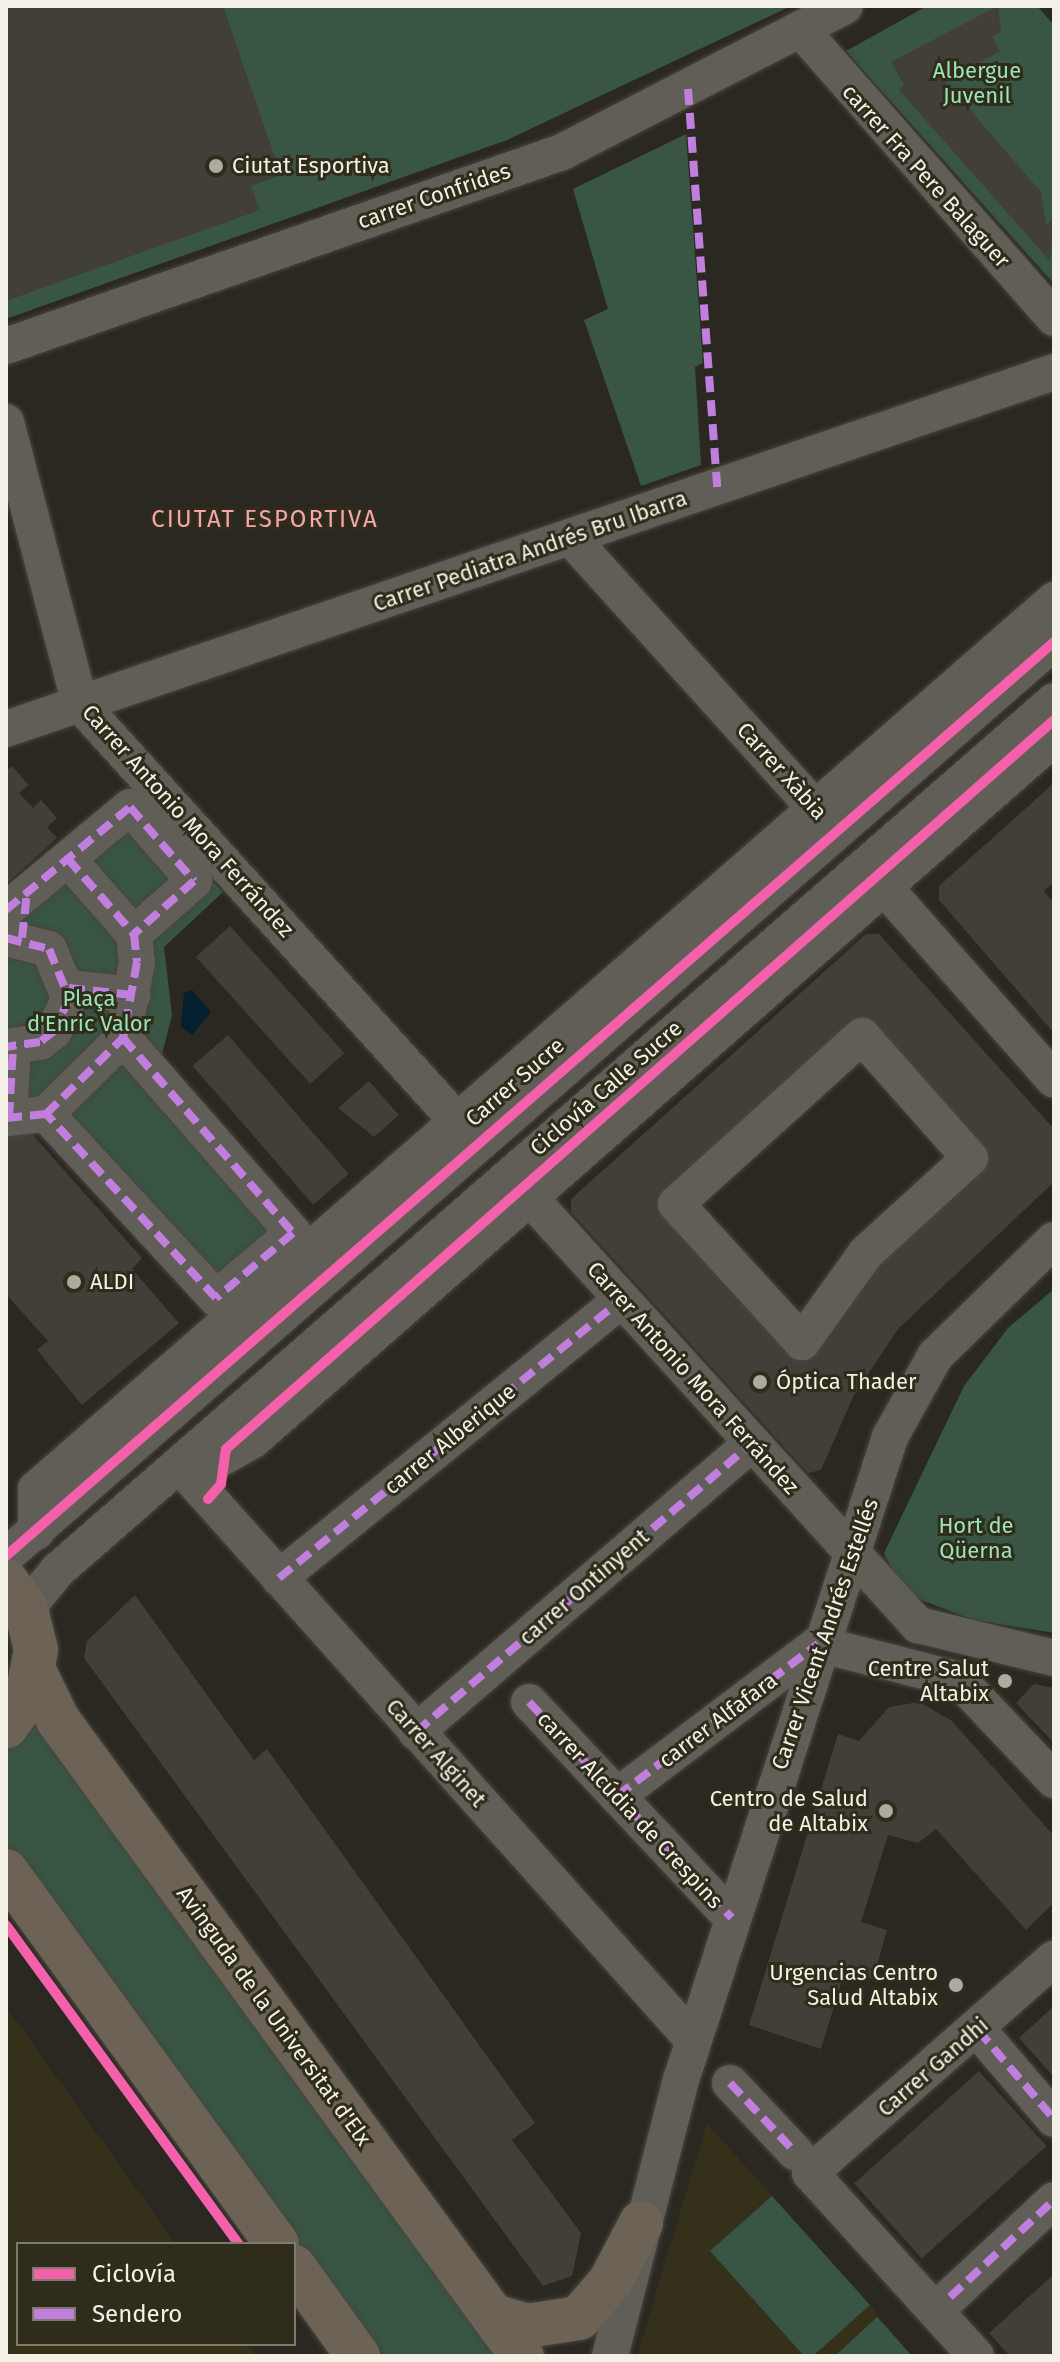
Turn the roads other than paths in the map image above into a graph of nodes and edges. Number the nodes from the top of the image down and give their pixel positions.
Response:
1 (845, 6) edge
2 (802, 31) junction
3 (1054, 318) edge
4 (6, 346) edge
5 (1054, 372) edge
6 (6, 422) edge
7 (570, 537) junction
8 (1054, 600) edge
9 (1054, 642) edge
10 (1054, 701) edge
11 (80, 704) junction
12 (6, 729) edge
13 (1054, 738) edge
14 (826, 820) junction
15 (68, 859) junction
16 (874, 875) junction
17 (15, 920) edge
18 (134, 934) junction
19 (69, 988) junction
20 (133, 995) junction
21 (123, 1038) junction
22 (9, 1047) edge
23 (1054, 1080) edge
24 (46, 1114) junction
25 (7, 1118) edge
26 (457, 1121) junction
27 (531, 1199) junction
28 (676, 1204) joint
29 (1054, 1240) edge
30 (622, 1299) junction
31 (752, 1443) junction
32 (185, 1461) junction
33 (36, 1532) junction
34 (6, 1556) edge
35 (854, 1558) junction
36 (279, 1578) junction
37 (16, 1595) edge
38 (818, 1644) junction
39 (1054, 1658) edge
40 (34, 1671) junction
41 (529, 1702) dead end
42 (6, 1727) edge
43 (416, 1732) junction
44 (1054, 1780) edge
45 (617, 1796) junction
46 (6, 1871) edge
47 (732, 1918) junction
48 (1054, 1959) edge
49 (978, 2030) junction
50 (693, 2040) junction
51 (730, 2083) dead end
52 (1054, 2119) edge
53 (802, 2163) junction
54 (1054, 2200) edge
55 (641, 2223) junction
56 (276, 2242) edge
57 (296, 2270) edge
58 (950, 2297) dead end
59 (493, 2316) junction
60 (358, 2356) edge
61 (522, 2356) edge
62 (610, 2356) edge
63 (976, 2356) edge

1 - 2 street, carrer Confrides
2 - 3 street, carrer Fra Pere Balaguer
2 - 4 street, carrer Confrides
5 - 7 street, Carrer Pediatra Andrés Bru Ibarra
6 - 11 street, Carrer Antonio Mora Ferrández
7 - 11 street, Carrer Pediatra Andrés Bru Ibarra
7 - 14 street, Carrer Xàbia
8 - 14 street, Carrer Sucre
9 - 14 street, Carrer Sucre
10 - 16 street
11 - 12 street, Carrer Pediatra Andrés Bru Ibarra
11 - 26 street, Carrer Antonio Mora Ferrández
13 - 16 street
14 - 16 street, Carrer Xàbia
14 - 26 street, Carrer Sucre
14 - 33 street, Carrer Sucre
15 - 17 street
15 - 18 street
15 - 18 street
16 - 23 street, Carrer Xàbia
16 - 27 street
16 - 32 street
17 - 19 street
18 - 20 street
19 - 20 street
19 - 22 street
20 - 21 street
21 - 24 street
21 - 24 street
22 - 25 street
24 - 25 street
26 - 33 street, Carrer Sucre
27 - 30 street, Carrer Antonio Mora Ferrández
27 - 32 street
28 - 28 street
29 - 35 street, Carrer Vicent Andrés Estellés
30 - 31 street, Carrer Antonio Mora Ferrández
30 - 36 street, carrer Alberique
31 - 35 street, Carrer Antonio Mora Ferrández
31 - 43 street, carrer Ontinyent
32 - 36 street, Carrer Alginet
32 - 37 street
33 - 34 street, Carrer Sucre
35 - 38 street, Carrer Vicent Andrés Estellés
35 - 39 street, Carrer Antonio Mora Ferrández
36 - 43 street, Carrer Alginet
37 - 40 highway, Avinguda de la Universitat d'Elx
38 - 44 street
38 - 45 street, carrer Alfafara
38 - 47 street, Carrer Vicent Andrés Estellés
40 - 42 highway
40 - 59 highway, Avinguda de la Universitat d'Elx
41 - 45 street, carrer Alcúdia de Crespins
43 - 50 street, Carrer Alginet
45 - 47 street, carrer Alcúdia de Crespins
46 - 56 highway
47 - 50 street, Carrer Vicent Andrés Estellés
48 - 49 street, Carrer Gandhi
49 - 52 street
49 - 53 street, Carrer Gandhi
50 - 55 street, Carrer Vicent Andrés Estellés
51 - 53 street
53 - 63 street
54 - 58 street
55 - 59 highway
55 - 62 street, Carrer Vicent Andrés Estellés
57 - 60 highway
59 - 61 highway, Avinguda de la Universitat d'Elx

